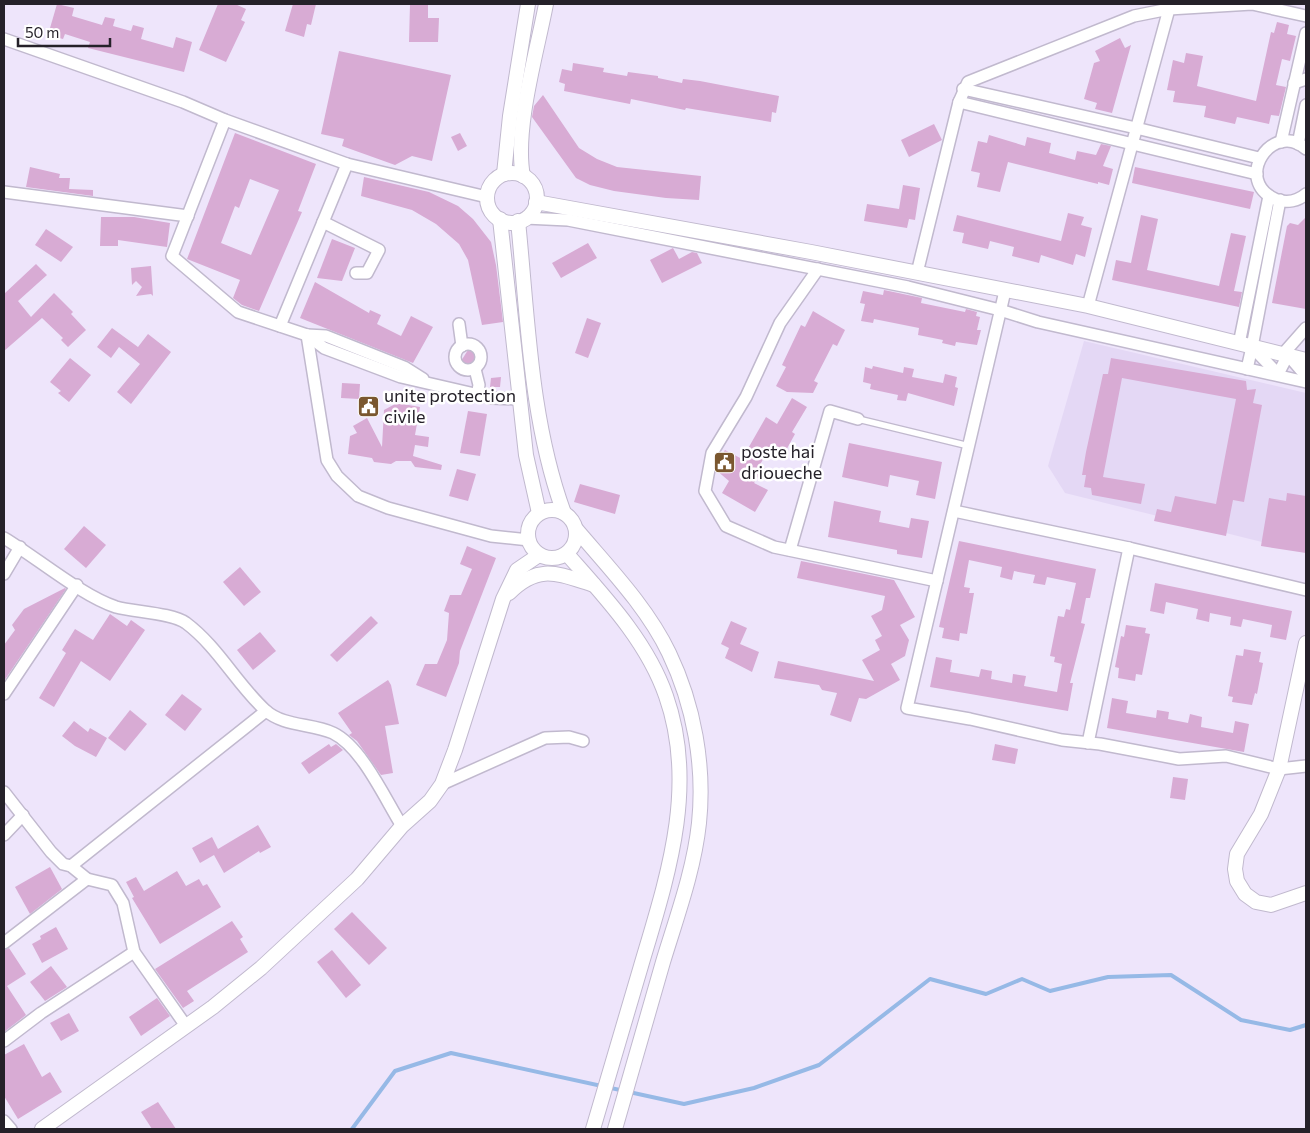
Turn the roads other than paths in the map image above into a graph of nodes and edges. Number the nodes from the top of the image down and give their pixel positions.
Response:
1 (528, 4) edge
2 (546, 4) edge
3 (1168, 9) junction
4 (1306, 16) edge
5 (1306, 33) edge
6 (4, 39) edge
7 (1306, 79) edge
8 (1294, 83) junction
9 (1306, 86) edge
10 (963, 89) junction
11 (959, 102) junction
12 (1306, 105) edge
13 (225, 120) junction
14 (1136, 128) junction
15 (1281, 142) junction
16 (1132, 144) junction
17 (1302, 146) edge
18 (1259, 158) junction
19 (347, 164) junction
20 (504, 174) junction
21 (1257, 174) junction
22 (523, 176) junction
23 (4, 192) edge
24 (1306, 194) edge
25 (487, 197) junction
26 (1274, 198) junction
27 (536, 202) junction
28 (188, 216) junction
29 (500, 219) junction
30 (522, 220) junction
31 (323, 222) junction
32 (818, 270) junction
33 (356, 273) dead end
34 (917, 273) junction
35 (1004, 291) junction
36 (1088, 306) junction
37 (1000, 310) junction
38 (459, 324) dead end
39 (280, 326) junction
40 (1306, 328) edge
41 (306, 336) junction
42 (1246, 345) junction
43 (462, 346) junction
44 (1286, 354) junction
45 (1306, 360) edge
46 (475, 369) junction
47 (1248, 369) junction
48 (1306, 376) edge
49 (1306, 382) edge
50 (476, 395) junction
51 (519, 398) junction
52 (858, 419) joint
53 (969, 446) junction
54 (954, 511) junction
55 (564, 513) junction
56 (539, 514) junction
57 (576, 529) junction
58 (4, 538) edge
59 (528, 540) junction
60 (20, 547) junction
61 (1130, 548) junction
62 (790, 550) junction
63 (566, 554) junction
64 (539, 555) junction
65 (4, 574) edge
66 (937, 581) junction
67 (77, 585) junction
68 (595, 585) junction
69 (1306, 590) edge
70 (503, 599) junction
71 (1306, 643) edge
72 (4, 694) edge
73 (266, 711) junction
74 (583, 741) dead end
75 (1088, 743) junction
76 (1306, 766) edge
77 (1279, 769) junction
78 (442, 784) junction
79 (4, 792) edge
80 (23, 815) junction
81 (407, 822) junction
82 (4, 835) edge
83 (71, 866) junction
84 (87, 879) junction
85 (1306, 893) edge
86 (4, 943) edge
87 (134, 952) junction
88 (186, 1026) junction
89 (4, 1042) edge
90 (4, 1121) edge
91 (11, 1129) edge
92 (42, 1129) edge
93 (593, 1129) edge
94 (615, 1129) edge

1 - 20 street
2 - 22 street
3 - 4 street
3 - 10 street
3 - 14 street
5 - 8 street
6 - 13 street
7 - 8 street
8 - 9 street
8 - 15 street
10 - 11 street
10 - 14 street
11 - 16 street
11 - 34 street
12 - 17 street
13 - 19 street
13 - 28 street
14 - 16 street
14 - 18 street
15 - 17 street
15 - 18 street
16 - 21 street
16 - 36 street
18 - 21 street
19 - 25 street
19 - 31 street
20 - 22 street
20 - 25 street
21 - 26 street
22 - 27 street
23 - 28 street
24 - 26 street
25 - 29 street
26 - 42 street
27 - 30 street
27 - 34 street
28 - 39 street
29 - 30 street
29 - 51 street
30 - 32 street
30 - 55 street
31 - 33 street
31 - 39 street
32 - 37 street
32 - 62 street
34 - 35 street
35 - 36 street
35 - 37 street
36 - 42 street
37 - 47 street
37 - 53 street
38 - 43 street
39 - 41 street
40 - 44 street
41 - 50 street
41 - 59 street
42 - 44 street
42 - 44 street
42 - 47 street
43 - 46 street
43 - 46 street
44 - 45 street
44 - 48 street
46 - 50 street
47 - 49 street
50 - 51 street
51 - 56 street
52 - 53 lane
52 - 62 street
53 - 54 street
54 - 61 street
54 - 66 street
55 - 56 street
55 - 57 street
56 - 59 street
57 - 63 street
57 - 94 street
58 - 60 street
59 - 64 street
60 - 65 street
60 - 67 street
61 - 69 street
61 - 75 street
62 - 66 street
63 - 64 street
63 - 68 street
64 - 70 street
66 - 75 street
67 - 72 street
67 - 73 street
68 - 70 street
68 - 93 street
70 - 78 street
71 - 77 street
73 - 81 street
73 - 83 street
74 - 78 street
75 - 77 street
76 - 77 street
77 - 85 street
78 - 81 street
79 - 80 street
80 - 82 street
80 - 83 street
81 - 88 street
83 - 84 street
84 - 86 street
84 - 87 street
87 - 88 street
87 - 89 street
88 - 92 street
90 - 91 street

